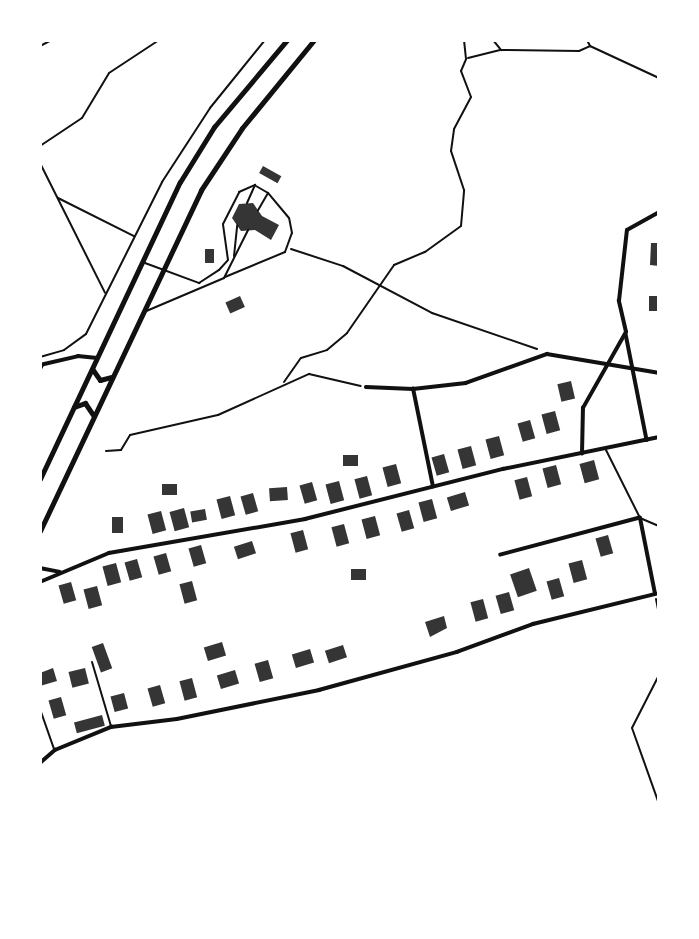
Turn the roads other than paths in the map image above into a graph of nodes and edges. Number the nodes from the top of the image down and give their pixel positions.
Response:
1 (52, 40) edge
2 (287, 40) edge
3 (314, 40) edge
4 (40, 46) edge
5 (255, 185) junction
6 (268, 193) junction
7 (247, 203) dead end
8 (258, 210) dead end
9 (659, 212) edge
10 (237, 225) dead end
11 (248, 230) dead end
12 (234, 257) junction
13 (141, 261) junction
14 (161, 270) junction
15 (224, 278) junction
16 (140, 314) junction
17 (626, 332) junction
18 (97, 358) junction
19 (42, 365) edge
20 (610, 366) junction
21 (93, 367) junction
22 (633, 369) junction
23 (40, 371) edge
24 (659, 373) edge
25 (111, 376) junction
26 (366, 387) road end
27 (413, 389) junction
28 (74, 407) junction
29 (93, 416) junction
30 (659, 437) edge
31 (647, 440) junction
32 (606, 449) junction
33 (582, 454) junction
34 (40, 479) edge
35 (433, 487) junction
36 (640, 518) junction
37 (659, 526) edge
38 (40, 531) edge
39 (500, 555) dead end
40 (40, 568) edge
41 (62, 572) junction
42 (40, 582) edge
43 (92, 662) dead end
44 (40, 709) edge
45 (111, 727) junction
46 (55, 750) junction
47 (40, 763) edge

1 - 4 lane
2 - 13 main road
3 - 14 main road
5 - 6 lane
5 - 7 lane
5 - 14 lane
6 - 8 lane
6 - 15 lane
9 - 17 street
10 - 12 lane
11 - 12 lane
12 - 15 lane
13 - 14 lane
13 - 18 main road
14 - 16 main road
15 - 16 lane
16 - 25 main road
17 - 20 street
17 - 22 street
18 - 19 street
18 - 21 main road
19 - 23 lane
20 - 22 street
20 - 27 street
20 - 33 street
21 - 25 main road
21 - 28 main road
22 - 24 street
22 - 31 street
25 - 29 main road
26 - 27 street
27 - 35 street
28 - 29 main road
28 - 34 main road
29 - 38 main road
30 - 31 street
31 - 32 street
32 - 33 street
32 - 36 lane
33 - 35 street
35 - 41 street
36 - 37 lane
36 - 39 street
36 - 45 street
40 - 41 street
41 - 42 street
43 - 45 lane
44 - 46 lane
45 - 46 street
46 - 47 street

